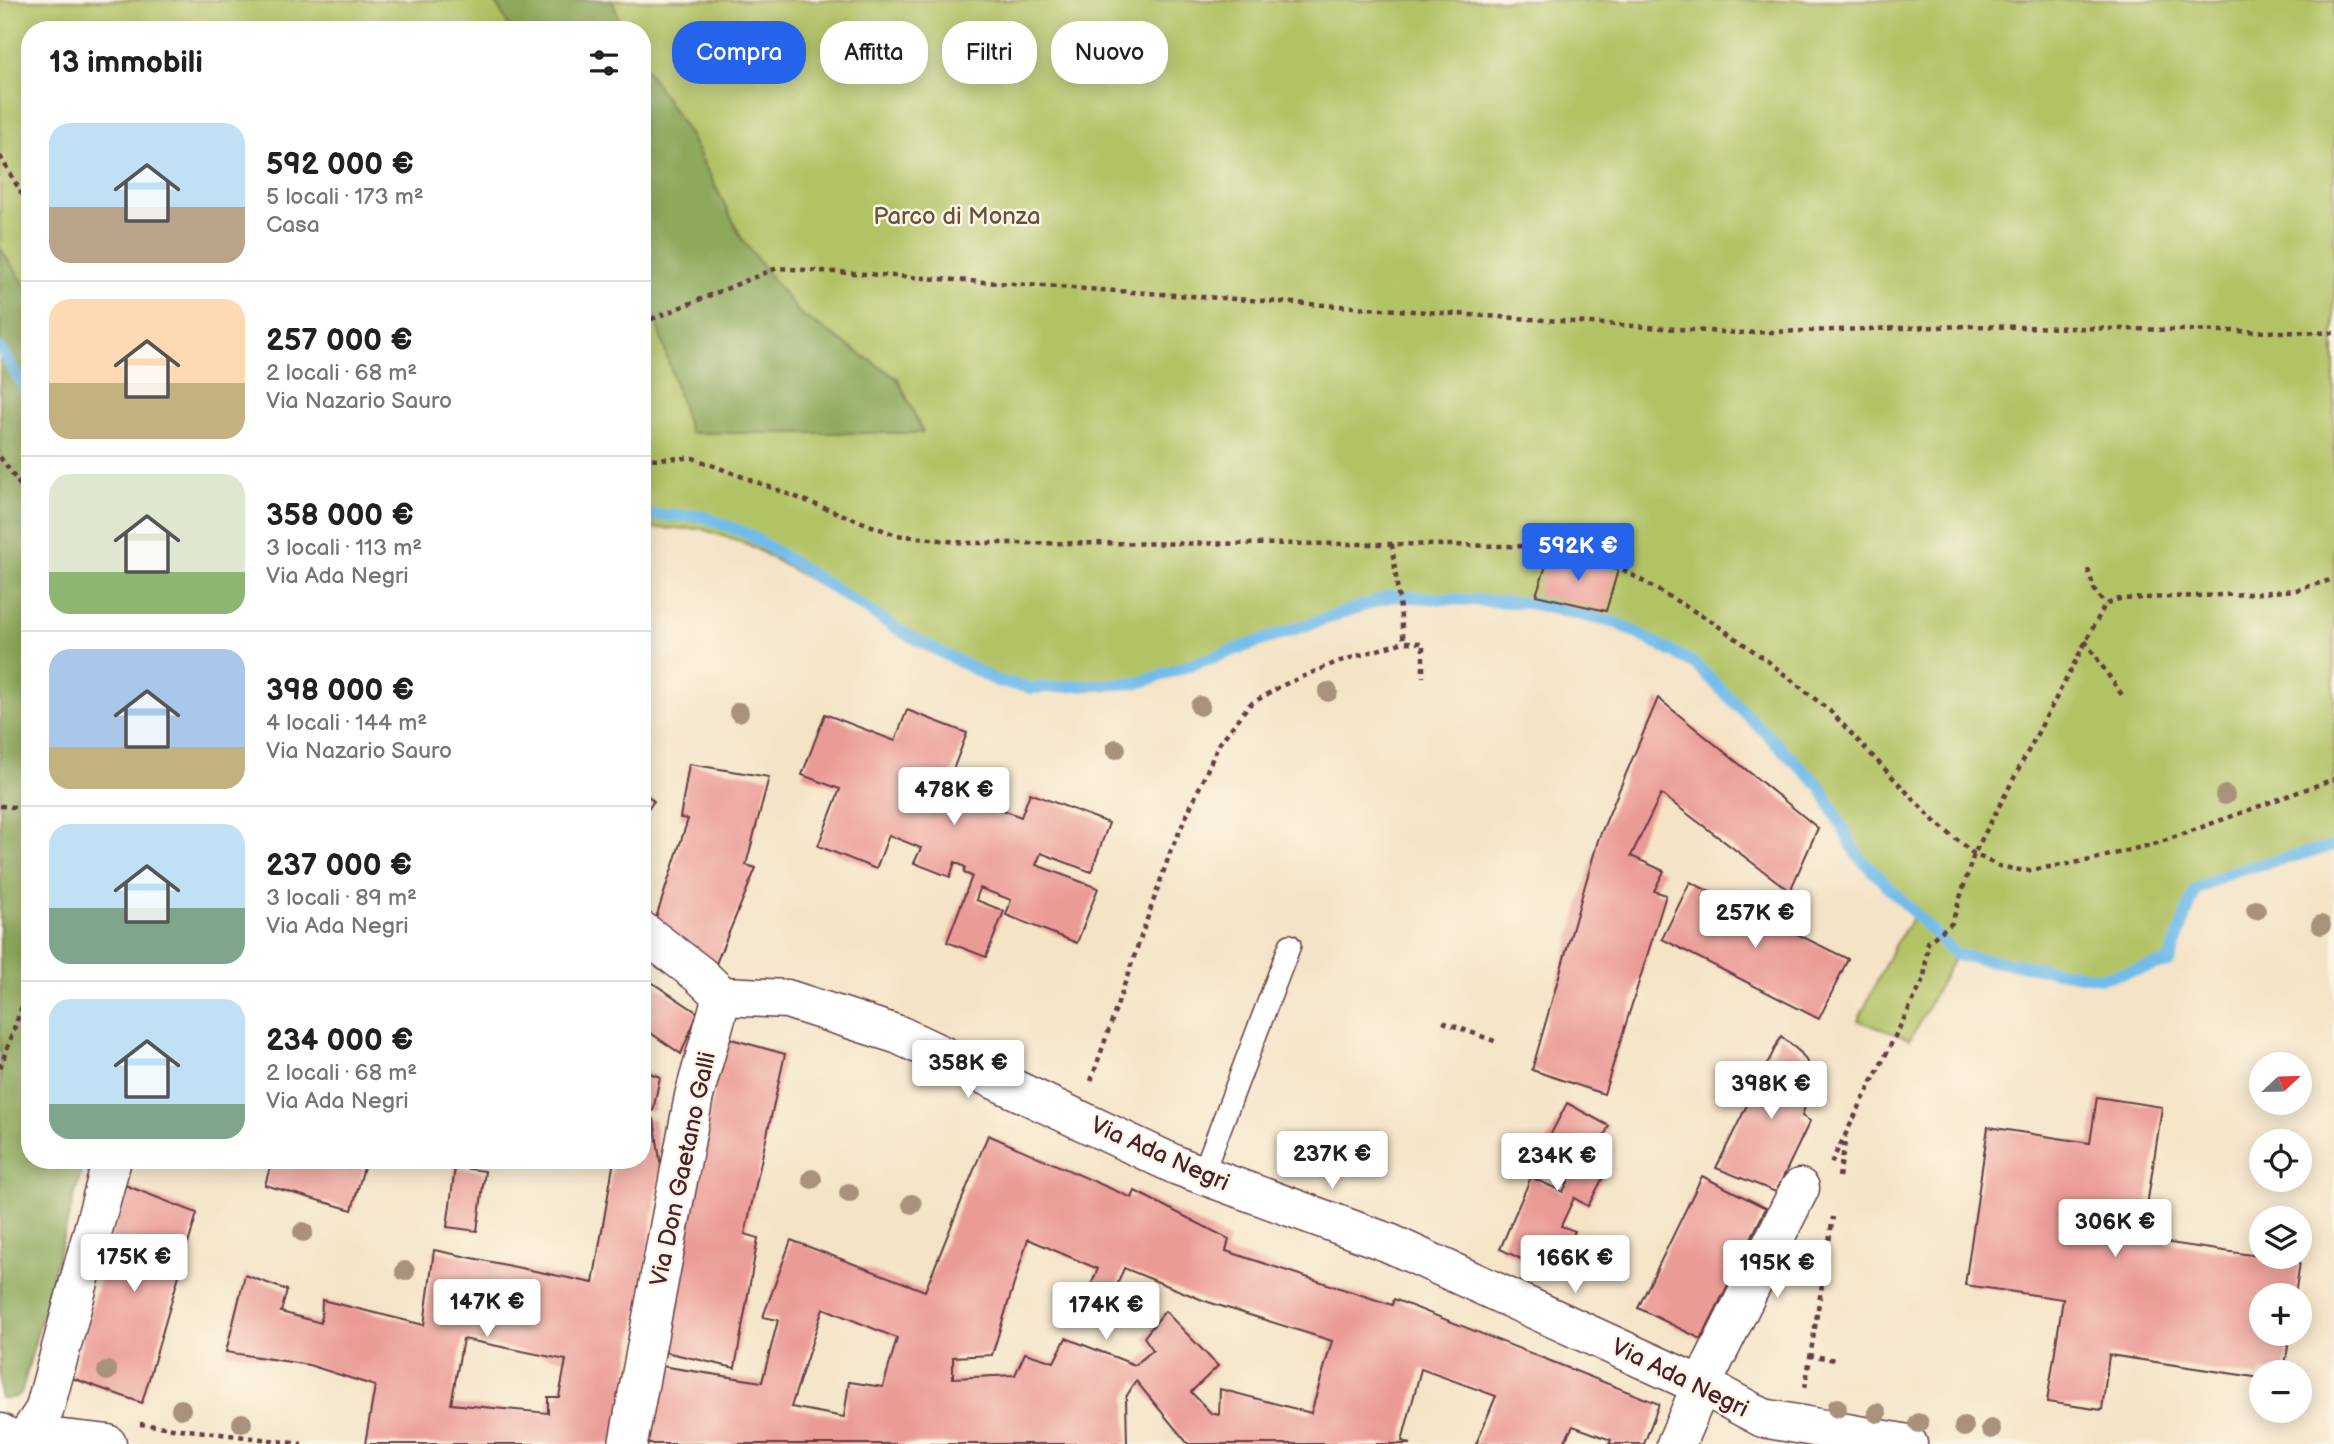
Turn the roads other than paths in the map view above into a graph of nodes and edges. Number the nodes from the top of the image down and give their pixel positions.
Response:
1 (651, 938) edge
2 (1290, 945) dead end
3 (722, 996) junction
4 (110, 1169) edge
5 (1202, 1176) junction
6 (1800, 1188) dead end
7 (1701, 1385) junction
8 (0, 1433) edge
9 (117, 1433) edge
10 (21, 1444) edge
11 (30, 1444) edge
12 (628, 1444) edge
13 (1676, 1444) edge
14 (1908, 1444) edge

1 - 3 street
2 - 5 lane
3 - 5 street, Via Ada Negri
3 - 12 street, Via Don Gaetano Galli
4 - 10 street
5 - 7 street, Via Ada Negri
6 - 7 street
7 - 13 street
7 - 14 street, Via Ada Negri
8 - 10 street
9 - 11 street

